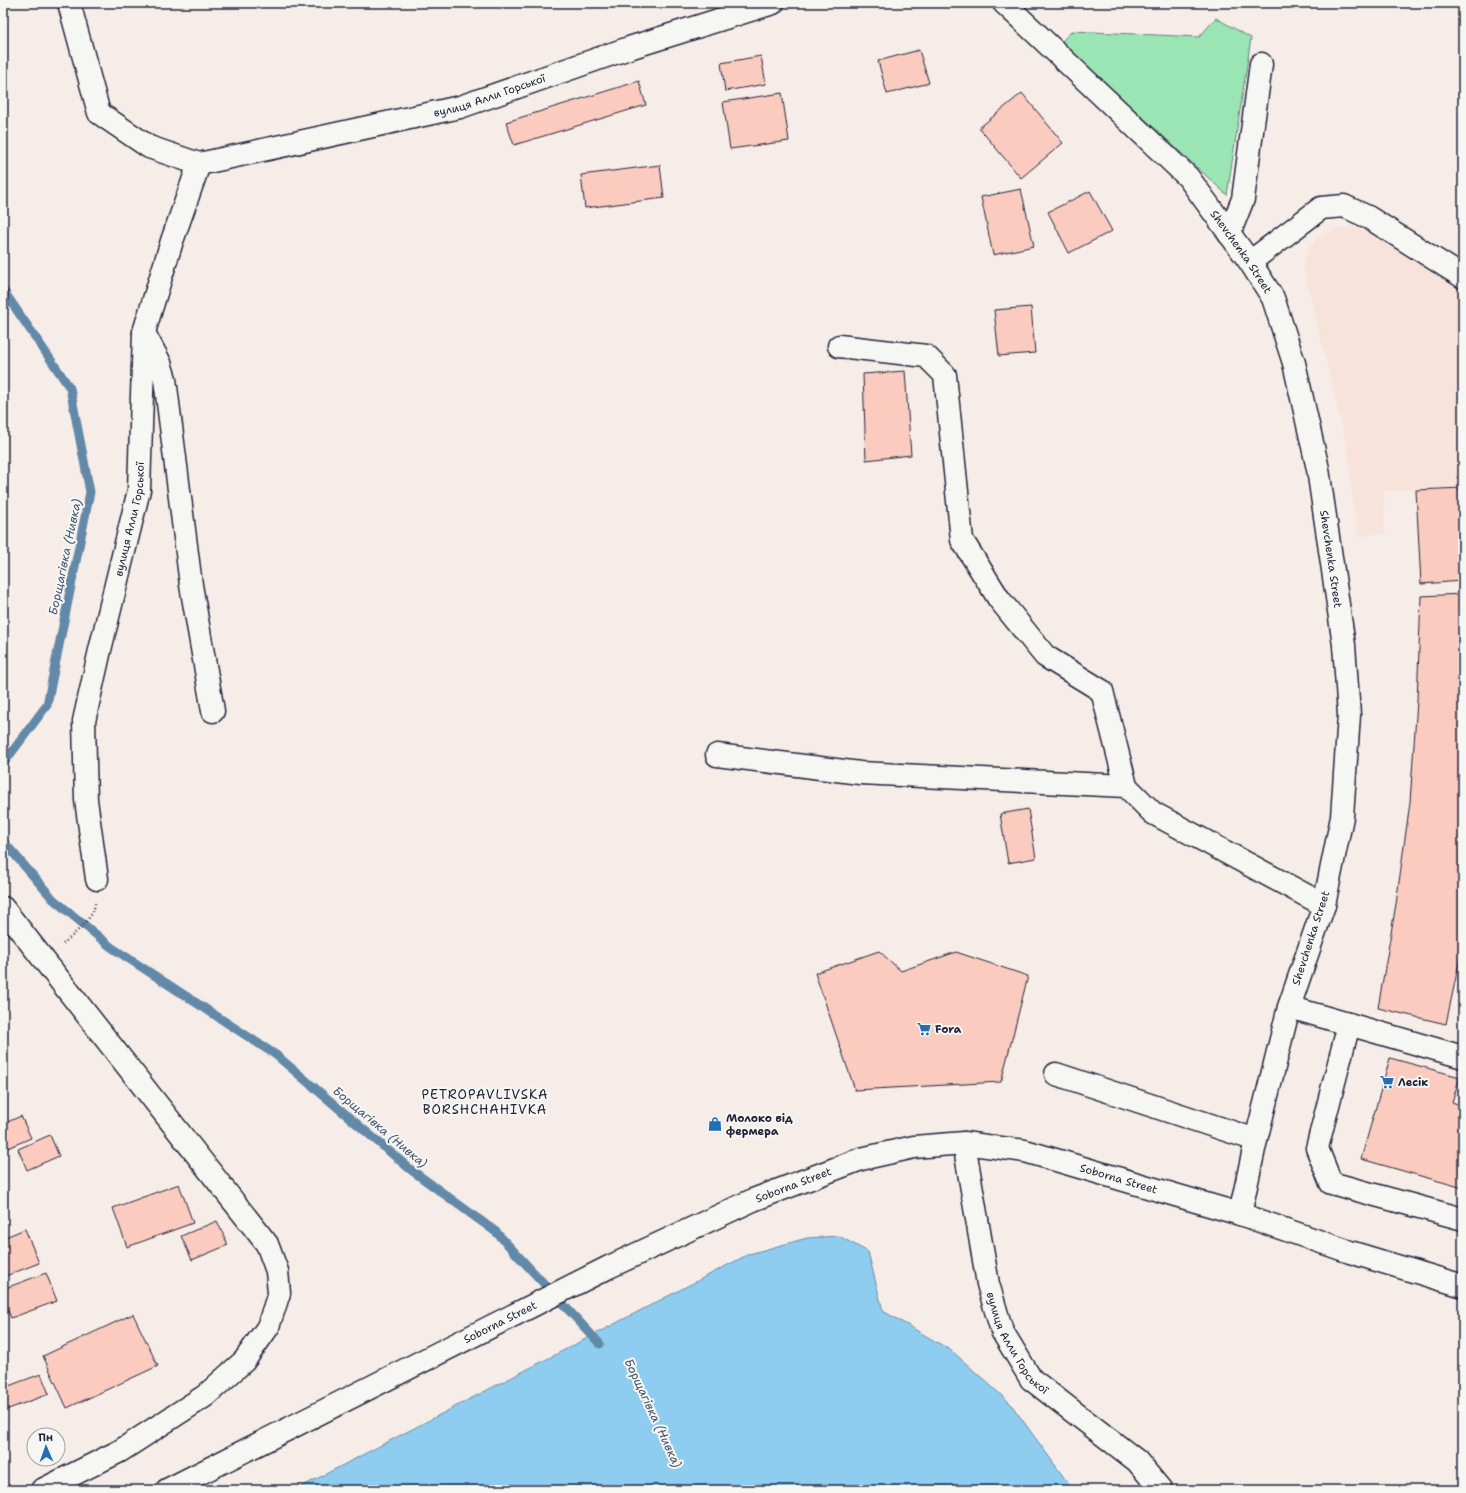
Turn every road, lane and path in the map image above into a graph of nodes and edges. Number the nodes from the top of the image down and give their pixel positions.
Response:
1 (69, 3) edge
2 (773, 3) edge
3 (1004, 3) edge
4 (1262, 64) dead end
5 (199, 164) junction
6 (1229, 234) junction
7 (1250, 262) junction
8 (1463, 277) edge
9 (144, 332) junction
10 (839, 346) dead end
11 (212, 711) dead end
12 (717, 755) dead end
13 (1126, 786) junction
14 (97, 879) dead end
15 (1324, 905) junction
16 (3, 908) edge
17 (95, 909) dead end
18 (76, 932) dead end
19 (1289, 1007) junction
20 (1349, 1024) junction
21 (1463, 1057) edge
22 (1056, 1074) dead end
23 (1256, 1140) junction
24 (964, 1143) junction
25 (1240, 1214) junction
26 (1463, 1219) edge
27 (1463, 1286) edge
28 (42, 1490) edge
29 (167, 1490) edge
30 (1161, 1490) edge

1 - 5 street
2 - 5 street, вулиця Алли Горської
3 - 6 street, Shevchenka Street
4 - 6 street
5 - 9 street, вулиця Алли Горської
6 - 7 street, Shevchenka Street
7 - 8 street
7 - 15 street, Shevchenka Street
9 - 11 street
9 - 14 street, вулиця Алли Горської
10 - 13 street
12 - 13 street
13 - 15 street
15 - 19 street, Shevchenka Street
16 - 28 street
17 - 18 path
19 - 20 street
19 - 23 street, Shevchenka Street
20 - 21 street
20 - 26 street
22 - 23 street
23 - 25 street, Shevchenka Street
24 - 25 street, Soborna Street
24 - 29 street, Soborna Street
24 - 30 street, вулиця Алли Горської
25 - 27 street, Soborna Street

